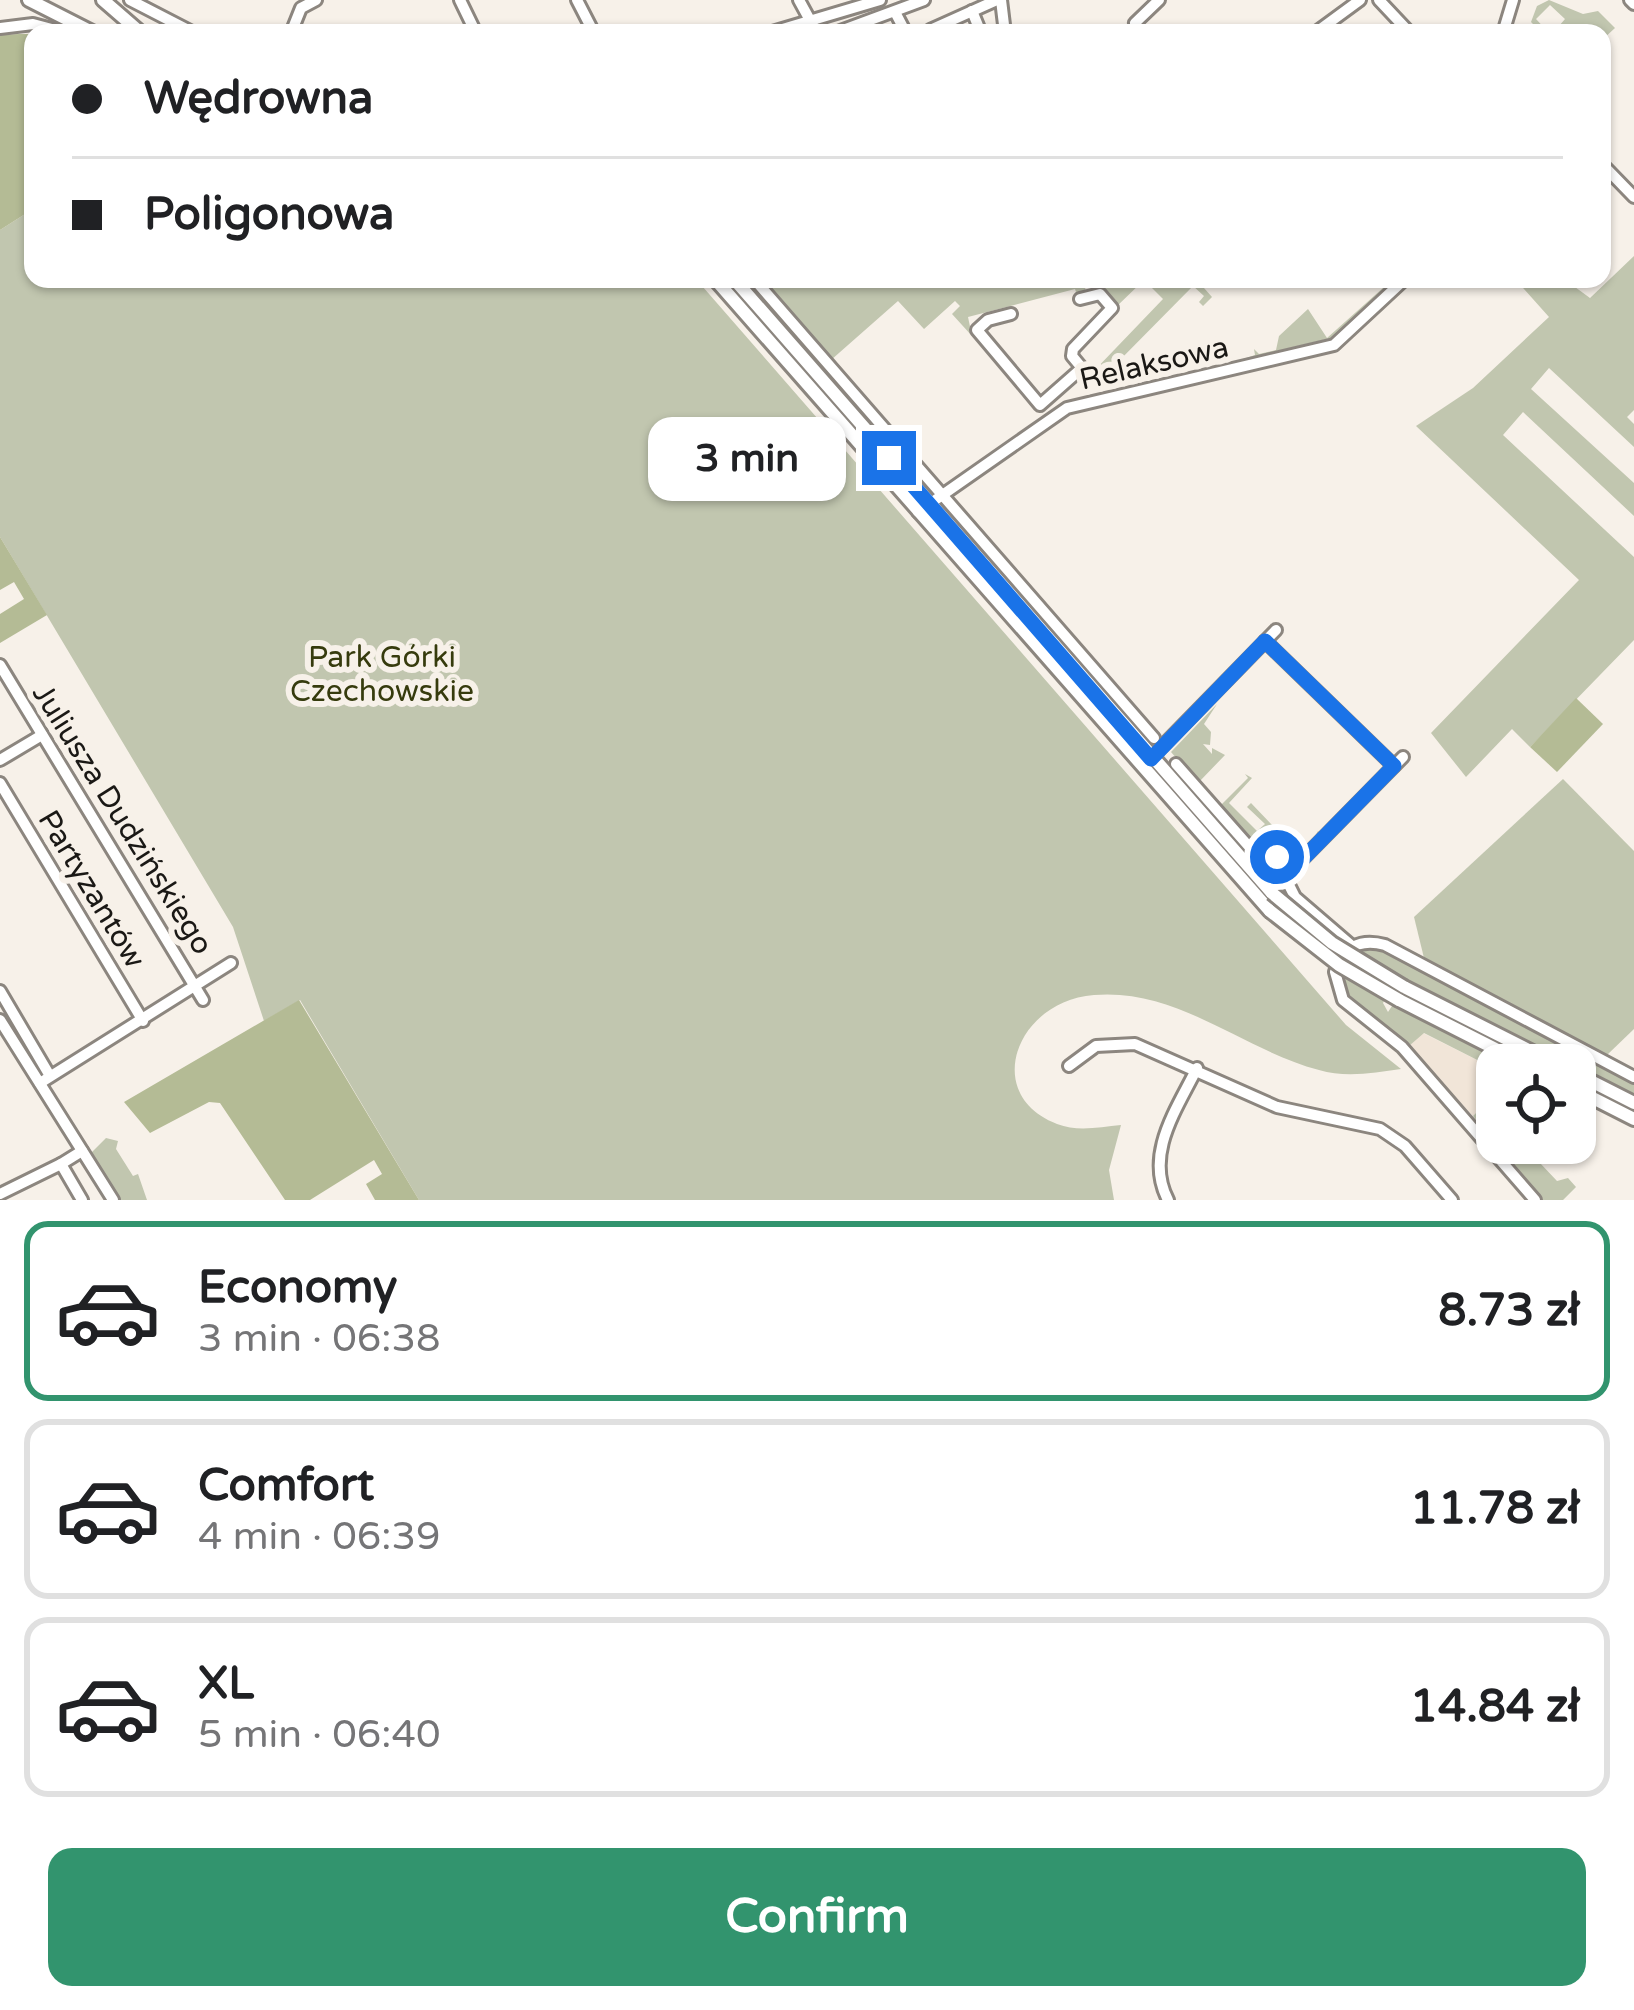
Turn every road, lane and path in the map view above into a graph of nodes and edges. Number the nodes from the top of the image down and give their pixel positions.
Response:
1 (29, 0) edge
2 (103, 0) edge
3 (316, 0) edge
4 (880, 0) edge
5 (924, 0) edge
6 (999, 0) edge
7 (1160, 0) edge
8 (1360, 0) edge
9 (1379, 0) edge
10 (134, 3) edge
11 (972, 11) junction
12 (895, 12) junction
13 (76, 24) edge
14 (131, 24) edge
15 (176, 24) edge
16 (295, 24) edge
17 (823, 24) edge
18 (861, 24) edge
19 (901, 24) edge
20 (949, 24) edge
21 (977, 24) edge
22 (1136, 24) edge
23 (1327, 24) edge
24 (1402, 24) edge
25 (1611, 173) edge
26 (1634, 197) edge
27 (723, 288) edge
28 (741, 288) edge
29 (762, 288) edge
30 (1396, 288) edge
31 (1080, 299) dead end
32 (1011, 314) dead end
33 (1071, 378) junction
34 (1084, 404) junction
35 (976, 448) dead end
36 (985, 461) junction
37 (942, 491) junction
38 (922, 507) junction
39 (1276, 630) dead end
40 (1265, 641) junction
41 (0, 665) edge
42 (42, 735) junction
43 (1154, 738) dead end
44 (0, 760) edge
45 (1146, 764) junction
46 (1176, 764) dead end
47 (0, 782) edge
48 (1285, 877) junction
49 (1352, 946) junction
50 (231, 963) dead end
51 (0, 991) edge
52 (1401, 993) junction
53 (199, 994) junction
54 (0, 1020) edge
55 (143, 1021) junction
56 (1490, 1044) edge
57 (1512, 1044) edge
58 (1069, 1066) dead end
59 (1197, 1068) junction
60 (1634, 1077) edge
61 (45, 1080) junction
62 (1596, 1084) edge
63 (1596, 1100) edge
64 (1634, 1103) edge
65 (1634, 1119) edge
66 (82, 1151) junction
67 (61, 1164) junction
68 (0, 1194) edge
69 (82, 1200) edge
70 (113, 1200) edge
71 (1168, 1200) edge
72 (1452, 1200) edge
73 (1535, 1200) edge

1 - 13 main road
2 - 14 main road
3 - 16 street
4 - 17 street
5 - 12 street
6 - 11 street
7 - 22 street
8 - 23 street
9 - 24 street
10 - 15 street
11 - 20 street
11 - 21 street
12 - 18 street
12 - 19 street
25 - 26 street
27 - 38 main road
28 - 38 main road
29 - 37 street
30 - 34 street, Relaksowa
31 - 33 street
32 - 33 street
33 - 34 street
34 - 36 street, Relaksowa
35 - 36 street
36 - 37 street, Relaksowa
37 - 38 street, Relaksowa
37 - 43 street
38 - 45 main road
39 - 40 street
40 - 45 street
40 - 48 street
41 - 42 street, Juliusza Dudzińskiego
42 - 44 street
42 - 53 street, Juliusza Dudzińskiego
45 - 52 main road, bridge
45 - 52 main road, bridge
46 - 48 street
47 - 55 street, Partyzantów
48 - 49 street
49 - 60 street
49 - 73 street
50 - 53 street
51 - 61 street
52 - 56 main road
52 - 57 main road
53 - 55 street
54 - 61 street
55 - 61 street
58 - 59 street
59 - 71 street
59 - 72 street
61 - 66 street
62 - 64 main road
63 - 65 main road
66 - 67 street
66 - 70 street
67 - 68 street
67 - 69 street

